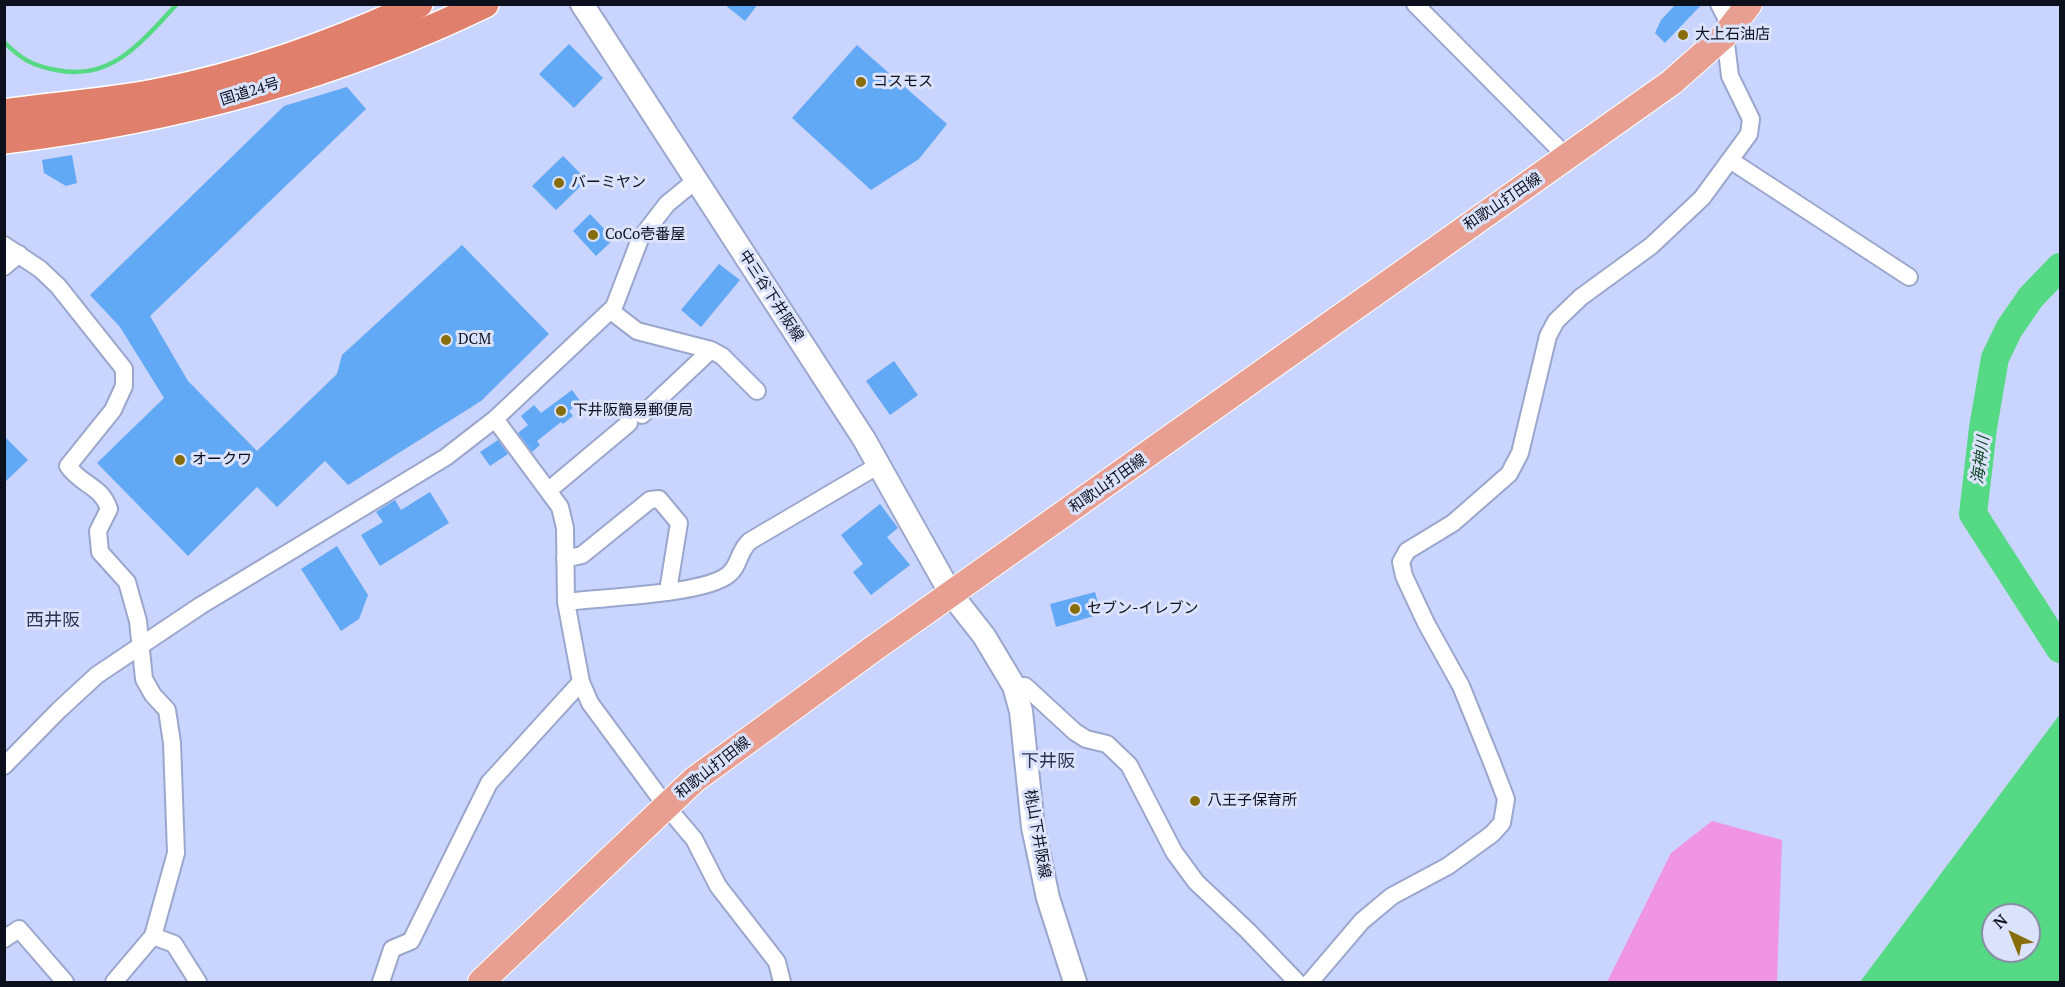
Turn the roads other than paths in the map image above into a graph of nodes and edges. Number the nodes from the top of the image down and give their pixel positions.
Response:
1 (419, 4) edge
2 (485, 4) edge
3 (582, 4) edge
4 (1415, 4) edge
5 (1719, 4) edge
6 (1749, 4) edge
7 (1728, 31) junction
8 (4, 113) edge
9 (4, 140) edge
10 (1568, 158) junction
11 (1730, 160) junction
12 (695, 181) junction
13 (4, 245) edge
14 (19, 254) junction
15 (4, 267) edge
16 (1909, 277) dead end
17 (611, 310) junction
18 (711, 350) junction
19 (757, 390) dead end
20 (495, 419) junction
21 (879, 465) junction
22 (549, 490) junction
23 (565, 560) junction
24 (668, 591) junction
25 (951, 594) junction
26 (566, 602) junction
27 (141, 646) junction
28 (581, 682) junction
29 (1014, 686) junction
30 (4, 766) edge
31 (666, 806) junction
32 (153, 936) junction
33 (4, 939) edge
34 (65, 982) edge
35 (114, 982) edge
36 (198, 982) edge
37 (381, 982) edge
38 (481, 982) edge
39 (782, 982) edge
40 (1075, 982) edge
41 (1297, 982) edge
42 (1310, 982) edge

1 - 8 highway, 国道24号
2 - 9 highway, 国道24号
3 - 12 main road, 中三谷下井阪線
4 - 10 street
5 - 7 street
6 - 7 main road, 和歌山打田線
7 - 10 main road, 和歌山打田線
7 - 11 street
10 - 25 main road, 和歌山打田線
11 - 16 street
11 - 42 street
12 - 17 street
12 - 21 main road, 中三谷下井阪線
13 - 14 street
14 - 15 street
14 - 27 street
17 - 18 street
17 - 20 street
18 - 19 street
18 - 22 street
20 - 22 street
20 - 27 street
21 - 24 street
21 - 25 main road, 中三谷下井阪線
22 - 23 street
23 - 24 street
23 - 26 street
24 - 26 street
25 - 29 main road, 桃山下井阪線
25 - 31 main road, 和歌山打田線
26 - 28 street
27 - 30 street
27 - 32 street
28 - 31 street
28 - 37 street
29 - 40 main road, 桃山下井阪線
29 - 41 street
31 - 38 main road, 和歌山打田線
31 - 39 street
32 - 35 street
32 - 36 street
33 - 34 street

